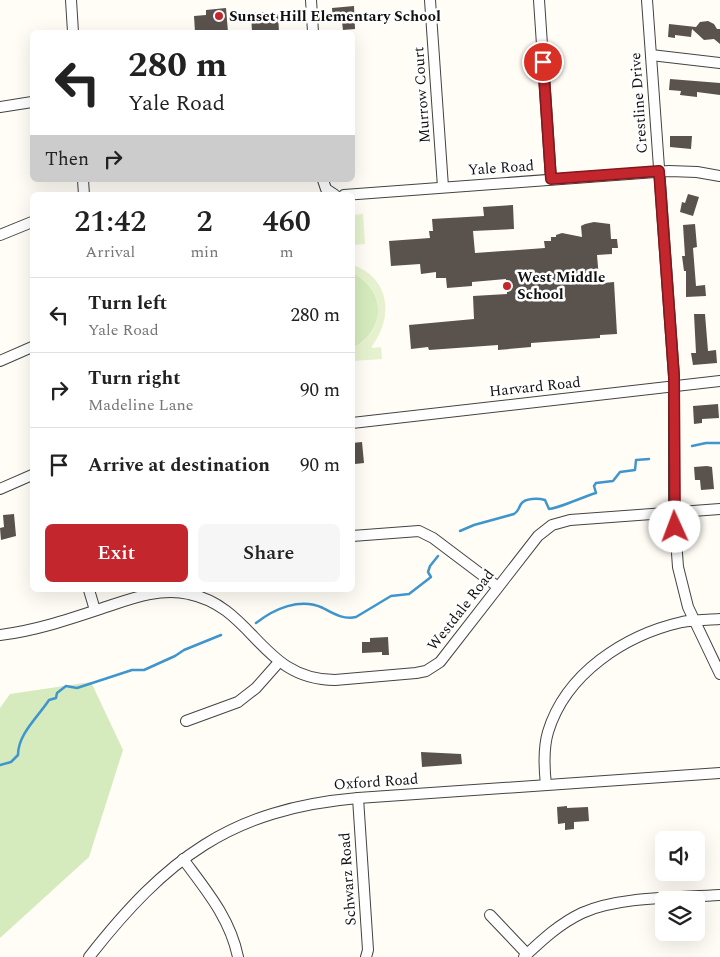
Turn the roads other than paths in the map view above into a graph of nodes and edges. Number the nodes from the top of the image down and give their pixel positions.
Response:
1 (70, 0) edge
2 (311, 0) edge
3 (430, 0) edge
4 (539, 0) edge
5 (647, 0) edge
6 (73, 30) edge
7 (313, 30) edge
8 (651, 55) junction
9 (720, 62) edge
10 (30, 102) edge
11 (0, 107) edge
12 (659, 171) junction
13 (720, 176) edge
14 (551, 179) junction
15 (323, 182) edge
16 (443, 187) junction
17 (331, 192) edge
18 (355, 194) edge
19 (30, 223) edge
20 (0, 235) edge
21 (30, 348) edge
22 (0, 360) edge
23 (720, 381) edge
24 (674, 387) junction
25 (355, 423) edge
26 (30, 476) edge
27 (0, 489) edge
28 (720, 509) edge
29 (674, 512) junction
30 (355, 536) edge
31 (498, 587) junction
32 (90, 592) edge
33 (95, 610) junction
34 (720, 619) edge
35 (694, 621) junction
36 (0, 635) edge
37 (279, 662) junction
38 (720, 674) edge
39 (186, 721) dead end
40 (720, 773) edge
41 (546, 785) junction
42 (358, 798) junction
43 (182, 859) junction
44 (720, 895) edge
45 (490, 915) dead end
46 (525, 956) edge
47 (90, 957) edge
48 (238, 957) edge
49 (366, 957) edge

1 - 6 street
2 - 7 street
3 - 16 street, Murrow Court
4 - 14 street
5 - 8 street, Crestline Drive
8 - 9 street
8 - 12 street, Crestline Drive
10 - 11 street
12 - 13 street, Yale Road
12 - 14 street, Yale Road
12 - 24 street, Crestline Drive
14 - 16 street, Yale Road
15 - 17 street
16 - 18 street, Yale Road
19 - 20 street
21 - 22 street
23 - 24 street, Harvard Road
24 - 25 street, Harvard Road
24 - 29 street, Crestline Drive
26 - 27 street
28 - 29 street, Westdale Road
29 - 31 street, Westdale Road
29 - 35 street, Crestline Drive
30 - 31 street
31 - 37 street, Westdale Road
32 - 33 street
33 - 36 street, Westdale Road
33 - 37 street, Westdale Road
34 - 35 street
35 - 38 street, Crestline Drive
35 - 41 street
37 - 39 street
40 - 41 street, Oxford Road
41 - 42 street, Oxford Road
42 - 43 street, Oxford Road
42 - 49 street, Schwarz Road
43 - 47 street, Oxford Road
43 - 48 street
44 - 46 street
45 - 46 street

